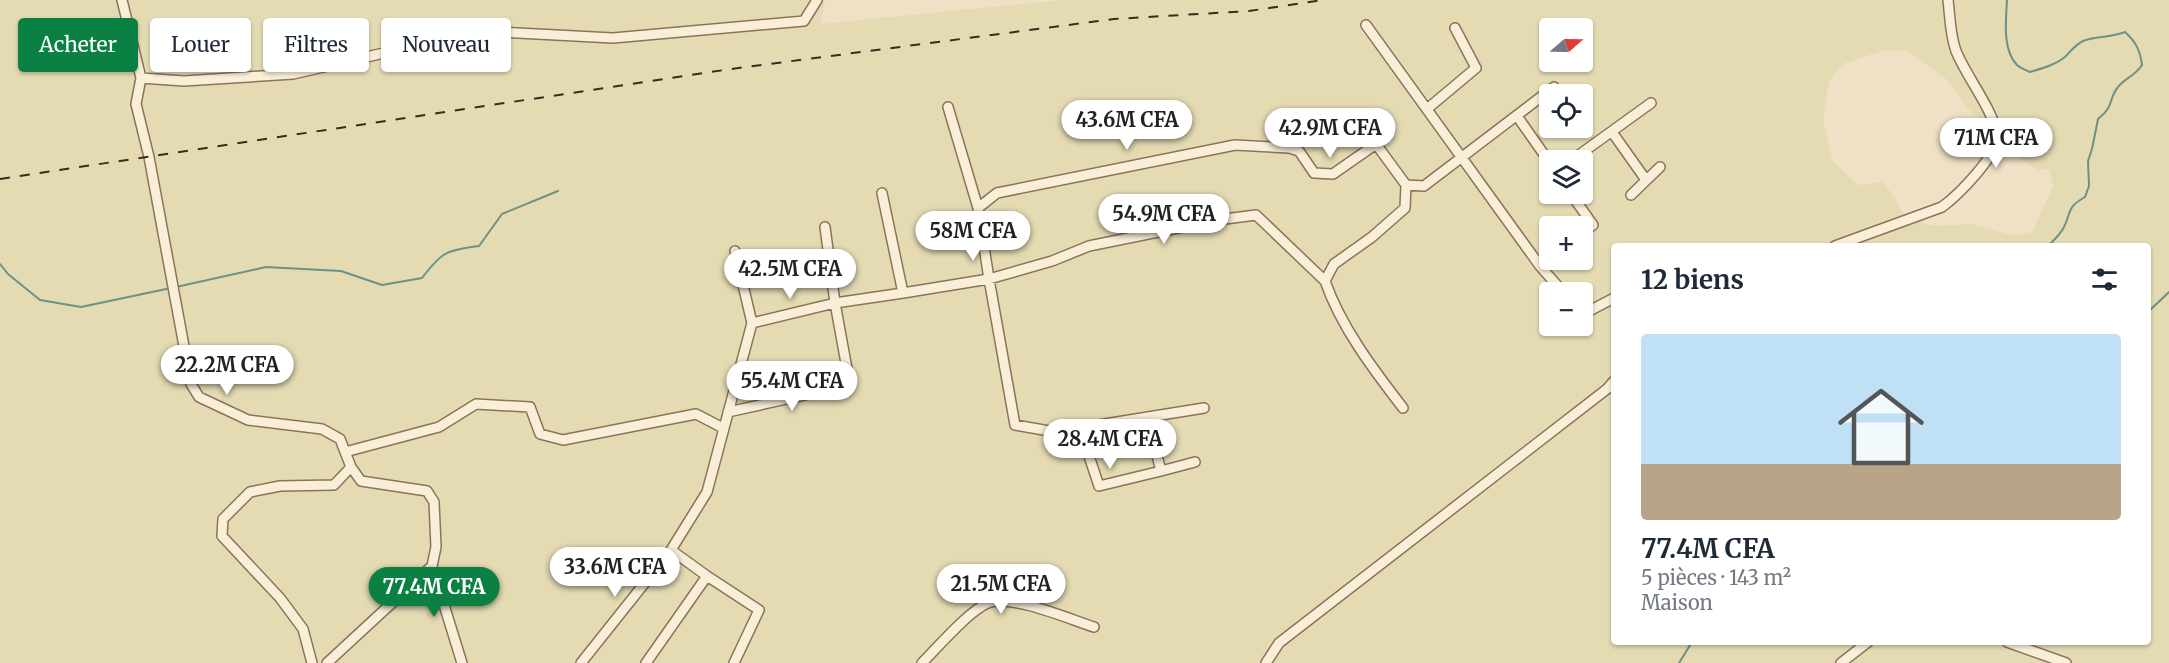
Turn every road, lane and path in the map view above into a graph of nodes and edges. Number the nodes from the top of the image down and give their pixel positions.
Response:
1 (122, 0) edge
2 (817, 0) edge
3 (1948, 0) edge
4 (1366, 25) dead end
5 (1455, 28) dead end
6 (141, 78) junction
7 (1539, 99) edge
8 (1651, 104) dead end
9 (948, 106) dead end
10 (1427, 109) junction
11 (1517, 116) junction
12 (1611, 132) junction
13 (1541, 150) edge
14 (1586, 150) edge
15 (1462, 157) junction
16 (1660, 167) dead end
17 (1646, 180) junction
18 (1406, 185) junction
19 (882, 193) dead end
20 (1631, 195) dead end
21 (978, 208) junction
22 (825, 227) dead end
23 (1843, 243) edge
24 (735, 251) dead end
25 (1539, 265) edge
26 (1544, 270) edge
27 (989, 279) junction
28 (1325, 281) junction
29 (1554, 282) edge
30 (903, 293) junction
31 (1611, 300) edge
32 (835, 303) junction
33 (1593, 309) edge
34 (752, 323) junction
35 (1611, 384) edge
36 (1204, 408) dead end
37 (1403, 408) dead end
38 (728, 412) junction
39 (1147, 417) junction
40 (723, 428) junction
41 (1080, 429) junction
42 (345, 452) junction
43 (1195, 462) dead end
44 (351, 467) junction
45 (1161, 471) junction
46 (671, 550) junction
47 (432, 566) junction
48 (706, 576) junction
49 (1094, 627) dead end
50 (1864, 645) edge
51 (2015, 645) edge
52 (312, 663) edge
53 (327, 663) edge
54 (462, 663) edge
55 (581, 663) edge
56 (646, 663) edge
57 (734, 663) edge
58 (922, 663) edge
59 (1266, 663) edge
60 (1841, 663) edge
61 (2066, 663) edge

1 - 6 street
2 - 6 street
3 - 23 street
4 - 10 street
5 - 10 street
6 - 42 street
7 - 11 street
8 - 12 street
9 - 21 street
10 - 15 street
11 - 13 street
11 - 15 street
12 - 14 street
12 - 17 street
15 - 18 street
15 - 25 street
16 - 17 street
17 - 20 street
18 - 21 street
18 - 28 street
19 - 30 street
21 - 27 street
22 - 32 street
24 - 34 street
26 - 29 street
27 - 28 street
27 - 30 street
27 - 41 street
28 - 37 street
30 - 32 street
31 - 33 street
32 - 34 street
32 - 38 street
34 - 38 street
35 - 59 street
36 - 39 street
38 - 40 street
39 - 41 street
39 - 45 street
40 - 42 street
40 - 46 street
41 - 45 street
42 - 44 street
43 - 45 street
44 - 47 street
44 - 52 street
46 - 48 street
46 - 55 street
47 - 53 street
47 - 54 street
48 - 56 street
48 - 57 street
49 - 58 street
50 - 60 street
51 - 61 street

